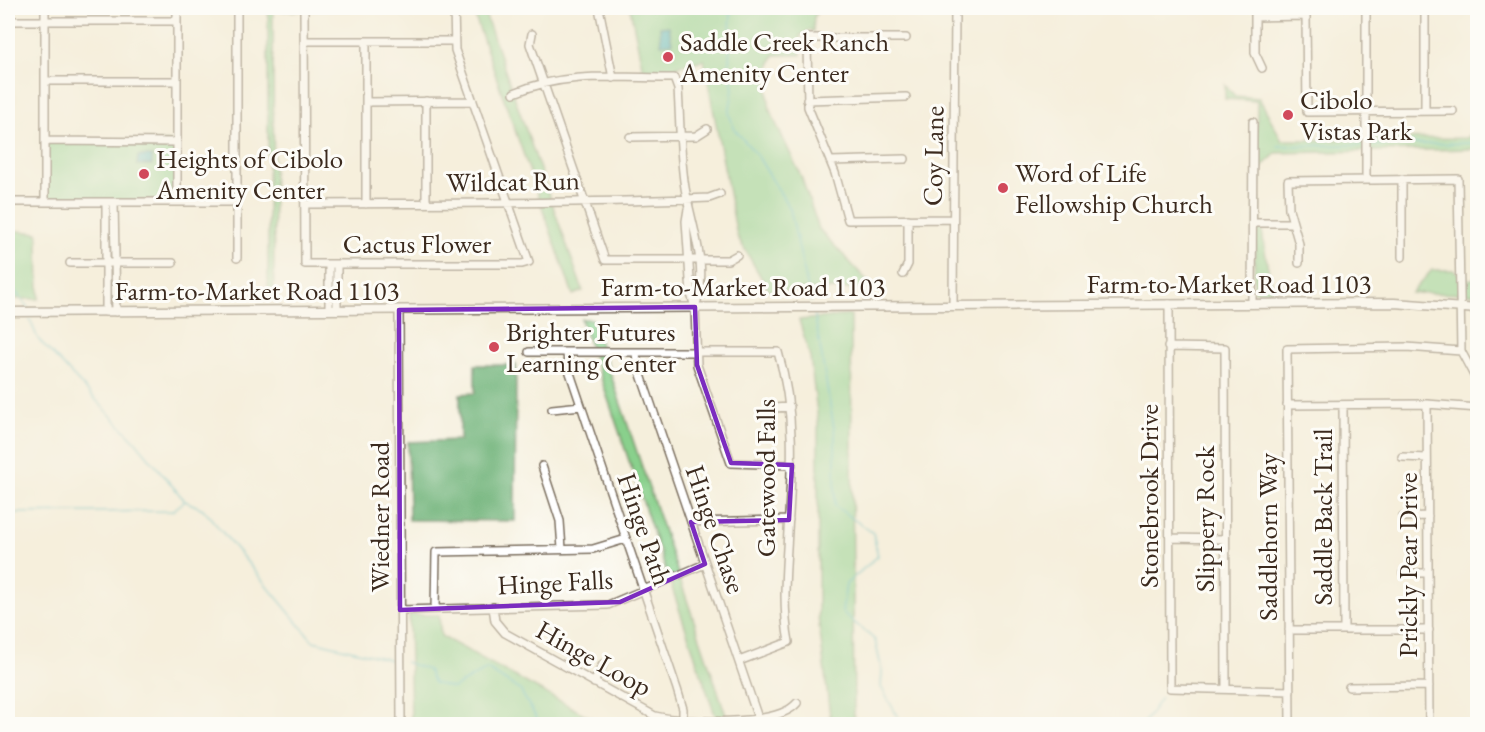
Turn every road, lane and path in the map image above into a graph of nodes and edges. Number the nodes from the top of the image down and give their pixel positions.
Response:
1 (45, 8) edge
2 (177, 8) edge
3 (237, 8) edge
4 (304, 8) edge
5 (454, 8) edge
6 (599, 8) edge
7 (955, 8) edge
8 (1255, 8) edge
9 (1366, 8) edge
10 (1425, 8) edge
11 (1255, 17) junction
12 (8, 21) edge
13 (45, 21) junction
14 (177, 21) junction
15 (532, 34) dead end
16 (906, 38) dead end
17 (305, 41) junction
18 (366, 41) junction
19 (454, 41) junction
20 (1262, 68) dead end
21 (613, 78) junction
22 (45, 81) junction
23 (177, 81) junction
24 (543, 82) junction
25 (514, 93) dead end
26 (906, 98) dead end
27 (473, 100) junction
28 (807, 100) junction
29 (426, 101) junction
30 (366, 102) junction
31 (1425, 111) junction
32 (1453, 111) dead end
33 (1366, 112) junction
34 (1253, 122) dead end
35 (707, 129) dead end
36 (630, 137) dead end
37 (680, 138) junction
38 (45, 141) junction
39 (177, 142) junction
40 (905, 159) dead end
41 (830, 161) junction
42 (1402, 179) junction
43 (1366, 180) junction
44 (720, 194) dead end
45 (177, 201) junction
46 (8, 202) edge
47 (45, 202) junction
48 (110, 202) junction
49 (237, 202) junction
50 (585, 202) junction
51 (426, 203) junction
52 (509, 203) junction
53 (687, 203) junction
54 (306, 204) junction
55 (366, 204) junction
56 (908, 219) junction
57 (954, 219) junction
58 (1257, 223) dead end
59 (1291, 223) junction
60 (737, 255) dead end
61 (1402, 257) dead end
62 (237, 258) dead end
63 (691, 260) junction
64 (700, 260) junction
65 (70, 263) dead end
66 (106, 263) junction
67 (115, 263) junction
68 (173, 263) dead end
69 (1299, 263) dead end
70 (333, 264) junction
71 (903, 274) dead end
72 (1169, 304) junction
73 (1252, 304) junction
74 (953, 306) junction
75 (1461, 306) junction
76 (695, 307) junction
77 (1478, 309) edge
78 (333, 310) junction
79 (399, 310) junction
80 (8, 312) edge
81 (111, 312) junction
82 (1168, 347) junction
83 (696, 351) junction
84 (1461, 351) junction
85 (529, 352) dead end
86 (567, 352) junction
87 (636, 352) junction
88 (1478, 383) edge
89 (1427, 404) junction
90 (1287, 405) junction
91 (1343, 405) junction
92 (581, 406) junction
93 (790, 407) junction
94 (772, 408) dead end
95 (1478, 408) edge
96 (552, 409) dead end
97 (1402, 457) dead end
98 (1427, 458) junction
99 (792, 465) junction
100 (542, 466) dead end
101 (1403, 516) dead end
102 (1428, 516) junction
103 (789, 520) junction
104 (692, 522) junction
105 (1170, 538) junction
106 (626, 539) junction
107 (1225, 539) junction
108 (562, 549) junction
109 (705, 564) junction
110 (1403, 573) dead end
111 (1428, 573) junction
112 (644, 591) junction
113 (493, 607) junction
114 (435, 609) junction
115 (400, 610) junction
116 (1344, 629) junction
117 (1288, 630) junction
118 (1428, 630) junction
119 (739, 661) junction
120 (603, 664) dead end
121 (594, 683) junction
122 (1429, 686) junction
123 (1349, 687) dead end
124 (1226, 689) junction
125 (1290, 691) junction
126 (797, 703) dead end
127 (758, 718) junction
128 (683, 719) junction
129 (401, 724) edge
130 (1290, 724) edge
131 (1429, 724) edge

1 - 13 street
2 - 14 street
3 - 49 street
4 - 17 street
5 - 19 street
6 - 21 street
7 - 57 street, Coy Lane
8 - 11 street
9 - 33 street
10 - 31 street
11 - 20 street
11 - 33 street
12 - 13 street
13 - 14 street
13 - 22 street
14 - 23 street
15 - 24 street
16 - 28 street
17 - 18 street
17 - 54 street
18 - 19 street
18 - 30 street
19 - 27 street
21 - 24 street
21 - 37 street
22 - 23 street
22 - 38 street
23 - 39 street
24 - 25 street
24 - 50 street
26 - 28 street
27 - 29 street
27 - 52 street
28 - 41 street
29 - 30 street
29 - 51 street
30 - 55 street
31 - 32 street
31 - 33 street
33 - 43 street
34 - 73 street
35 - 37 street
36 - 37 street
37 - 53 street
38 - 39 street
38 - 47 street
39 - 45 street
40 - 41 street
41 - 56 street
42 - 43 street
42 - 61 street
42 - 75 street
43 - 59 street
44 - 53 street, Wildcat Run
45 - 48 street
45 - 49 street
46 - 47 street
47 - 48 street
48 - 66 street
48 - 67 street
49 - 62 street
50 - 52 street, Wildcat Run
50 - 53 street, Wildcat Run
50 - 63 street
51 - 52 street, Wildcat Run
51 - 55 street, Wildcat Run
52 - 70 street, Cactus Flower
53 - 63 street
53 - 64 street
54 - 55 street, Wildcat Run
54 - 70 street, Cactus Flower
56 - 57 street
56 - 71 street
57 - 74 street, Coy Lane
58 - 59 street
59 - 69 street
60 - 64 street
63 - 64 street
63 - 76 street
64 - 76 street
65 - 66 street
66 - 67 street
66 - 81 street
67 - 68 street
67 - 81 street
70 - 78 street
72 - 73 main road, Farm-to-Market Road 1103
72 - 74 main road, Farm-to-Market Road 1103
72 - 82 street, Stonebrook Drive
73 - 75 main road, Farm-to-Market Road 1103
74 - 76 main road, Farm-to-Market Road 1103
75 - 77 main road, Farm-to-Market Road 1103
75 - 84 street
76 - 79 main road, Farm-to-Market Road 1103
76 - 83 street
78 - 79 main road, Farm-to-Market Road 1103
78 - 81 main road, Farm-to-Market Road 1103
79 - 115 street, Wiedner Road
80 - 81 main road, Farm-to-Market Road 1103
82 - 105 street, Stonebrook Drive
82 - 107 street, Slippery Rock
83 - 87 street
83 - 93 street, Gatewood Falls
83 - 99 street
84 - 88 street
84 - 90 street, Saddlehorn Way
85 - 86 street
86 - 87 street
86 - 92 street, Hinge Path
87 - 104 street, Hinge Chase
89 - 91 street
89 - 95 street
89 - 98 street, Prickly Pear Drive
90 - 91 street
90 - 117 street, Saddlehorn Way
91 - 116 street, Saddle Back Trail
92 - 96 street
92 - 106 street, Hinge Path
93 - 94 street
93 - 99 street, Gatewood Falls
97 - 98 street
98 - 102 street, Prickly Pear Drive
99 - 103 street, Gatewood Falls
100 - 108 street
101 - 102 street
102 - 111 street, Prickly Pear Drive
103 - 104 street
103 - 119 street, Gatewood Falls
104 - 109 street, Hinge Chase
105 - 107 street
105 - 124 street, Stonebrook Drive
106 - 108 street
106 - 112 street, Hinge Path
107 - 124 street, Slippery Rock
108 - 114 street
109 - 112 street, Hinge Falls
109 - 119 street, Hinge Chase
110 - 111 street
111 - 118 street, Prickly Pear Drive
112 - 113 street, Hinge Falls
112 - 128 street, Hinge Path
113 - 114 street, Hinge Falls
113 - 121 street, Hinge Loop
114 - 115 street, Hinge Falls
115 - 129 street, Wiedner Road
116 - 117 street
116 - 118 street
117 - 125 street, Saddlehorn Way
118 - 122 street, Prickly Pear Drive
119 - 127 street, Hinge Chase
120 - 121 street
121 - 128 street, Hinge Loop
122 - 123 street
122 - 131 street, Prickly Pear Drive
124 - 125 street
125 - 130 street, Saddlehorn Way
126 - 127 street, Hinge Loop
127 - 128 street, Hinge Loop

